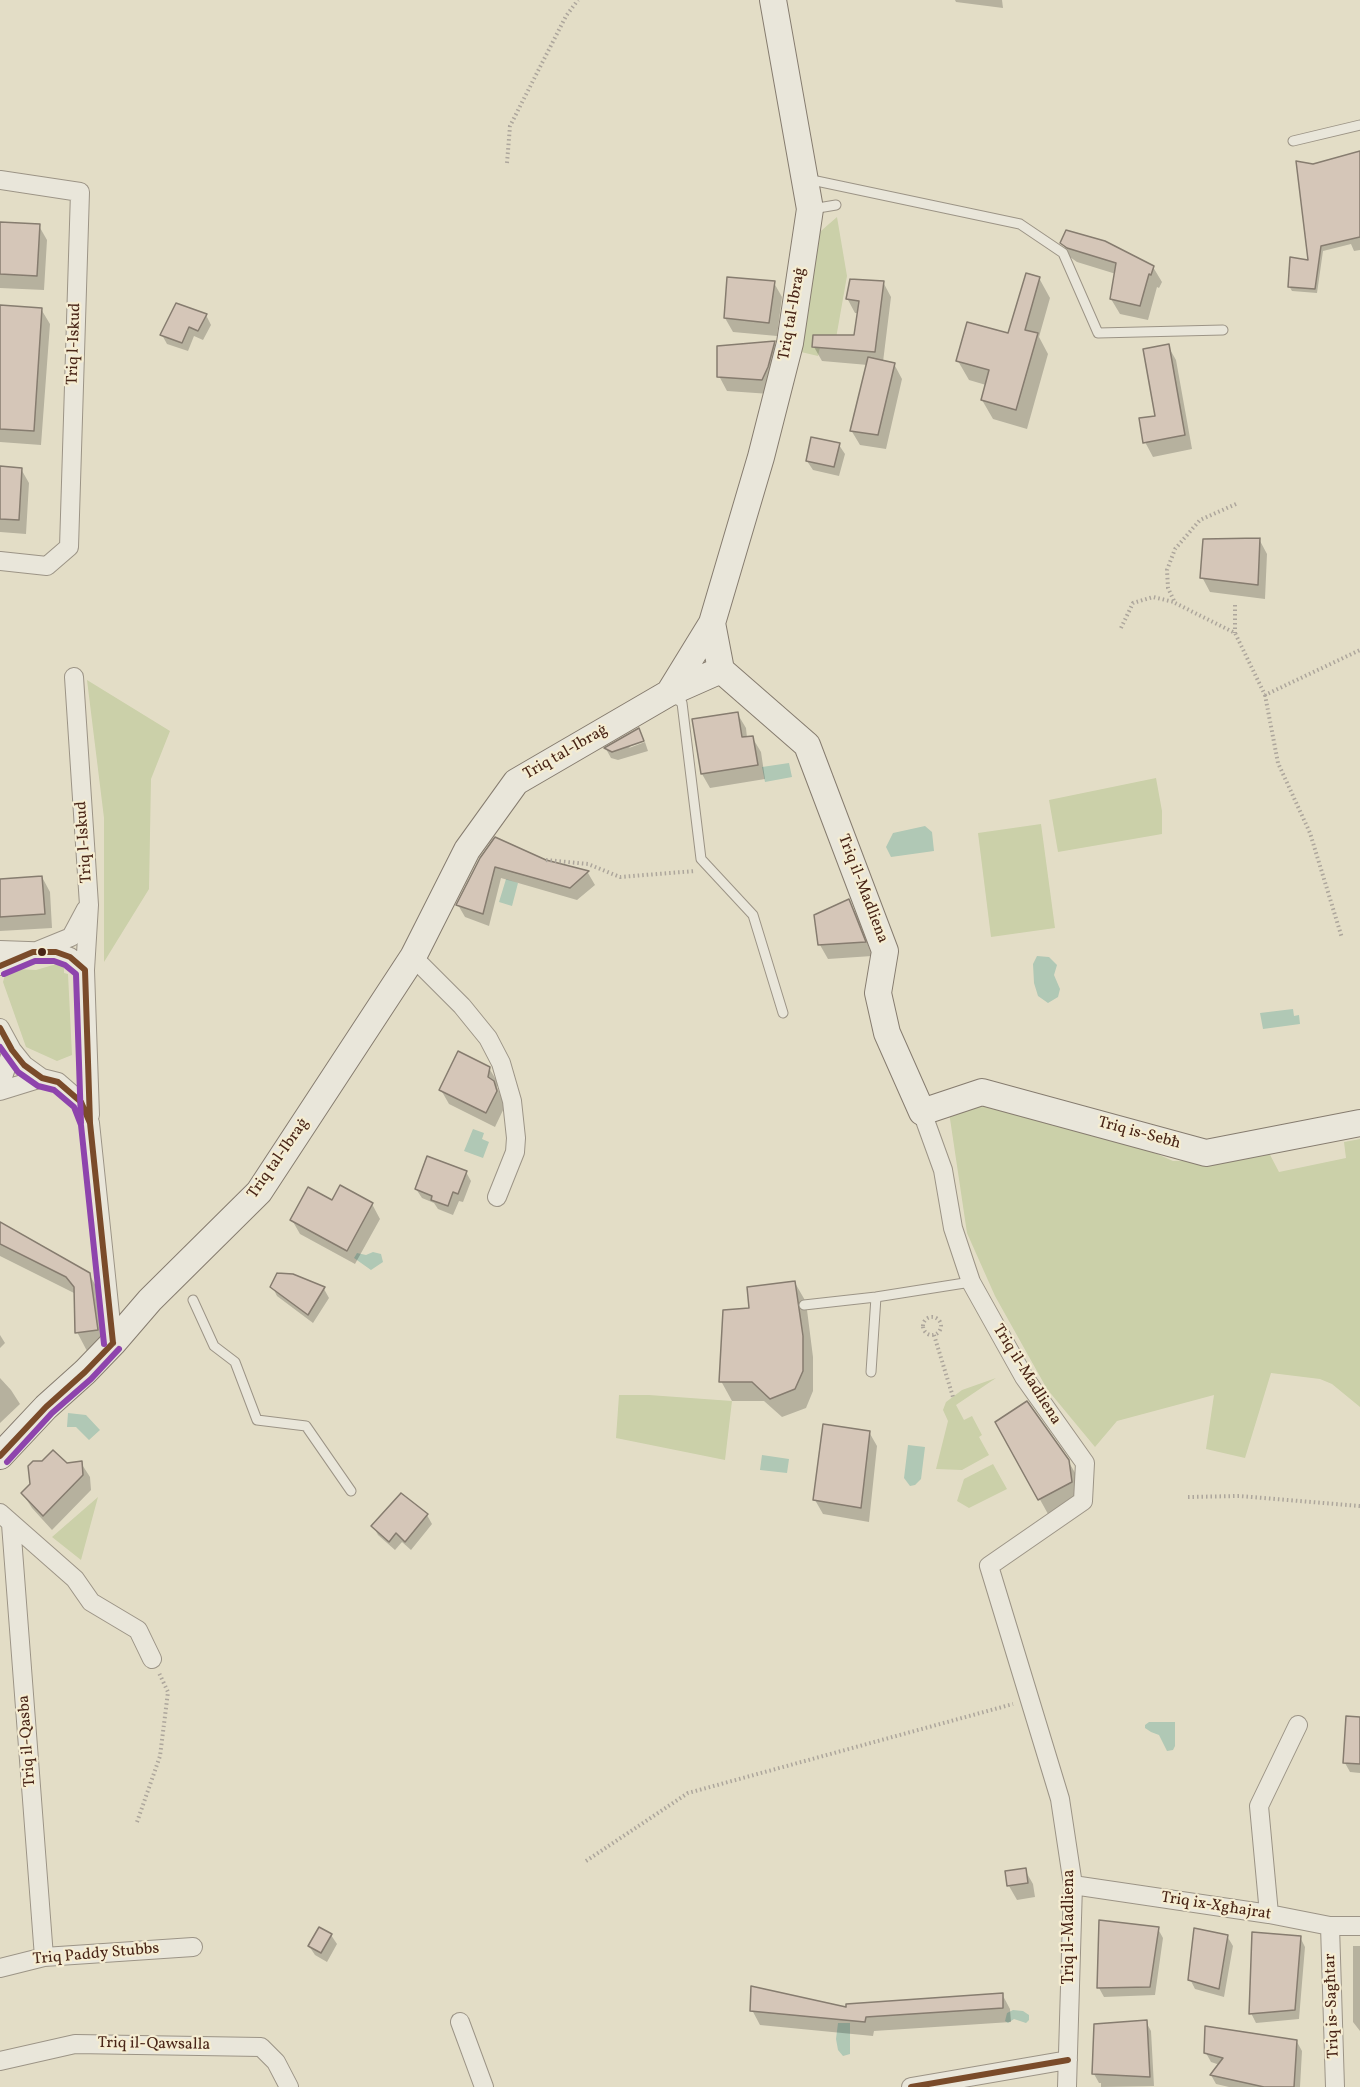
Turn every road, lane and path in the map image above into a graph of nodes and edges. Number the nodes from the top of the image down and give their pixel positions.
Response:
1 (578, 0) edge
2 (778, 1) edge
3 (1360, 125) edge
4 (1293, 141) dead end
5 (507, 163) dead end
6 (805, 178) junction
7 (0, 180) edge
8 (836, 205) dead end
9 (810, 209) junction
10 (1223, 330) dead end
11 (1236, 504) dead end
12 (0, 561) edge
13 (1175, 603) junction
14 (1235, 605) dead end
15 (712, 624) junction
16 (1121, 628) dead end
17 (1235, 633) junction
18 (1360, 650) edge
19 (721, 670) junction
20 (74, 677) dead end
21 (669, 693) junction
22 (1265, 695) junction
23 (546, 860) dead end
24 (711, 870) junction
25 (88, 904) junction
26 (1342, 938) dead end
27 (0, 950) edge
28 (33, 952) junction
29 (413, 957) junction
30 (0, 966) edge
31 (85, 970) junction
32 (783, 1013) dead end
33 (0, 1028) edge
34 (12, 1050) junction
35 (87, 1057) junction
36 (0, 1077) edge
37 (50, 1080) junction
38 (0, 1091) edge
39 (922, 1112) junction
40 (90, 1123) junction
41 (1360, 1123) edge
42 (497, 1197) dead end
43 (970, 1282) junction
44 (876, 1297) junction
45 (193, 1300) dead end
46 (804, 1305) dead end
47 (934, 1335) junction
48 (113, 1343) junction
49 (870, 1372) dead end
50 (953, 1397) dead end
51 (0, 1456) edge
52 (351, 1491) dead end
53 (1188, 1497) dead end
54 (1360, 1506) edge
55 (5, 1518) edge
56 (152, 1659) joint
57 (1031, 1700) junction
58 (1298, 1725) dead end
59 (137, 1822) dead end
60 (586, 1861) dead end
61 (1073, 1885) junction
62 (1269, 1914) junction
63 (1330, 1926) junction
64 (1360, 1926) edge
65 (193, 1947) dead end
66 (44, 1957) junction
67 (0, 1968) edge
68 (460, 2022) dead end
69 (1068, 2060) junction
70 (0, 2061) edge
71 (289, 2087) edge
72 (484, 2087) edge
73 (910, 2087) edge
74 (1066, 2087) edge
75 (1335, 2087) edge

1 - 5 path
2 - 6 main road, Triq tal-Ibraġ
3 - 4 lane
6 - 9 main road, Triq tal-Ibraġ
6 - 10 lane
7 - 12 street, Triq l-Iskud
8 - 9 lane
9 - 15 main road, Triq tal-Ibraġ
11 - 13 path
13 - 16 path
13 - 17 path
14 - 17 path
15 - 19 main road
15 - 21 main road, Triq tal-Ibraġ
17 - 22 path
18 - 22 path
19 - 21 main road
19 - 39 main road, Triq il-Madliena
20 - 25 street, Triq l-Iskud
21 - 24 lane
21 - 29 main road, Triq tal-Ibraġ
22 - 26 path
23 - 24 path
24 - 32 lane
25 - 28 street
25 - 31 street, Triq l-Iskud
27 - 28 street
28 - 30 street
28 - 31 street
29 - 42 street
29 - 48 main road, Triq tal-Ibraġ
31 - 35 street, Triq l-Iskud
33 - 34 street
34 - 36 street
34 - 37 street
35 - 37 street
35 - 40 street, Triq l-Iskud
37 - 38 street
37 - 40 street
39 - 41 main road, Triq is-Sebħ
39 - 43 street, Triq il-Madliena
40 - 48 street, Triq l-Iskud
43 - 44 lane
43 - 57 street, Triq il-Madliena
44 - 46 lane
44 - 49 lane
45 - 52 lane
47 - 47 path
47 - 50 path
48 - 51 main road, Triq tal-Ibraġ
53 - 54 path
55 - 56 street
55 - 66 street, Triq il-Qasba
56 - 59 path
57 - 60 path
57 - 61 street, Triq il-Madliena
58 - 62 street
61 - 62 street, Triq ix-Xgħajrat
61 - 69 street, Triq il-Madliena
62 - 63 street, Triq ix-Xgħajrat
63 - 64 street, Triq ix-Xgħajrat
63 - 75 street, Triq is-Sagħtar
65 - 66 street, Triq Paddy Stubbs
66 - 67 street, Triq Paddy Stubbs
68 - 72 street
69 - 73 street
69 - 74 street, Triq il-Madliena
70 - 71 street, Triq il-Qawsalla

